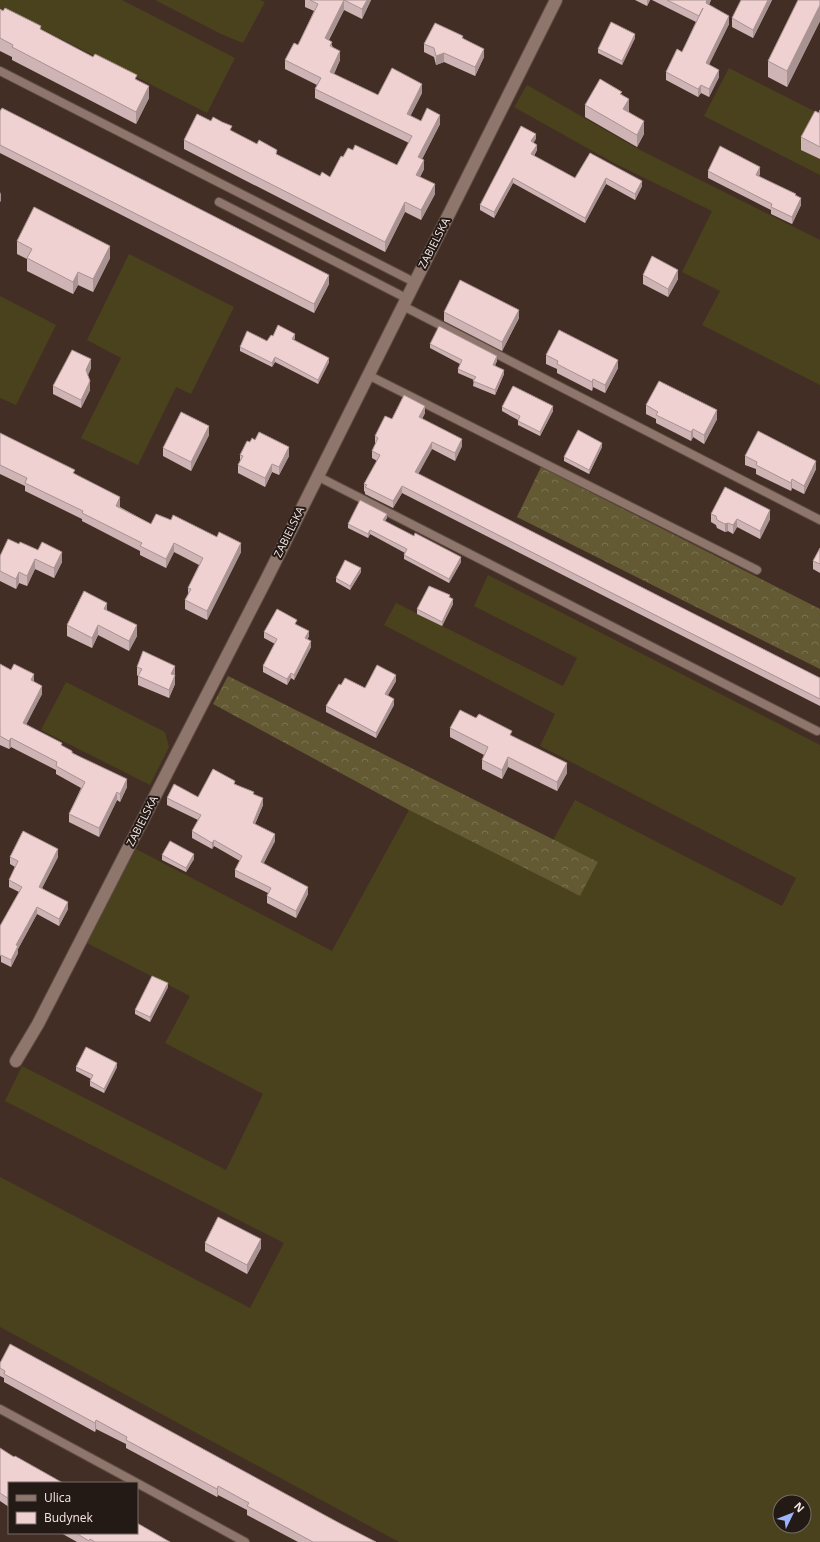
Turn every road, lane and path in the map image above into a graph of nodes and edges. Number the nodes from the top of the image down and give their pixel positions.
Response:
1 (556, 0) edge
2 (0, 71) edge
3 (219, 202) dead end
4 (414, 282) junction
5 (404, 302) junction
6 (368, 375) junction
7 (317, 476) junction
8 (820, 520) edge
9 (757, 570) dead end
10 (817, 732) dead end
11 (16, 1061) dead end
12 (0, 1409) edge
13 (135, 1482) edge
14 (138, 1484) edge
15 (245, 1542) edge

1 - 4 street, ZABIELSKA
2 - 4 lane
3 - 5 lane
4 - 5 street, ZABIELSKA
5 - 6 street, ZABIELSKA
5 - 8 lane
6 - 7 street, ZABIELSKA
6 - 9 lane
7 - 10 lane
7 - 11 street, ZABIELSKA
12 - 13 lane
14 - 15 lane

